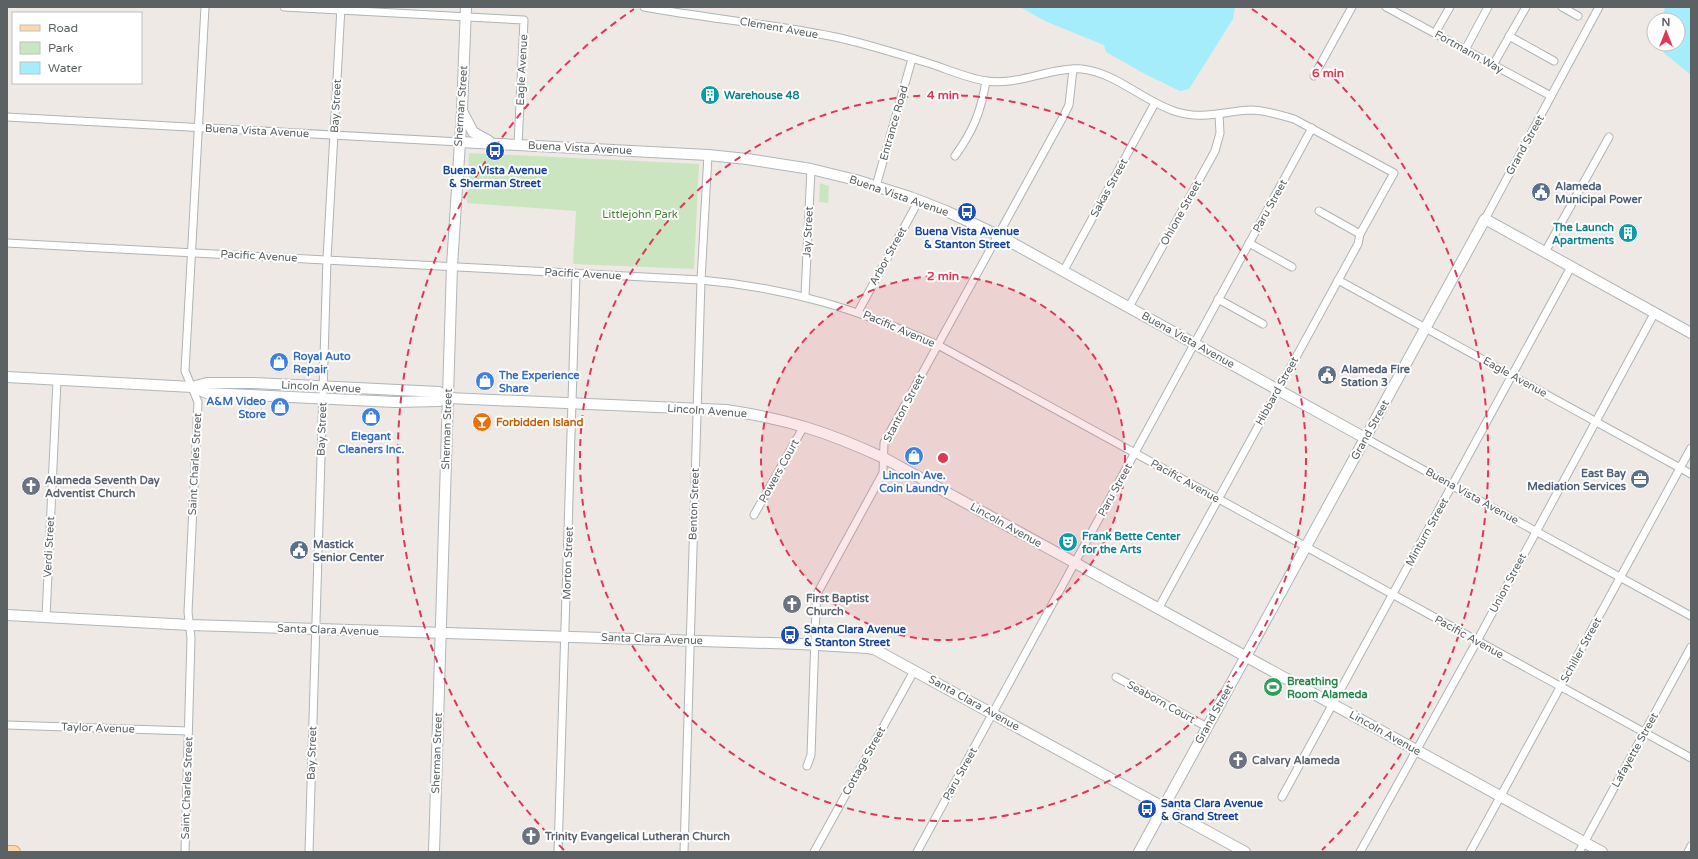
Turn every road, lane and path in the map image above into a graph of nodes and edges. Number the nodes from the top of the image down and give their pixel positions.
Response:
1 (205, 7) edge
2 (284, 7) edge
3 (466, 7) edge
4 (644, 7) edge
5 (1352, 7) edge
6 (1386, 7) edge
7 (1450, 7) edge
8 (1488, 7) edge
9 (1526, 7) edge
10 (1562, 7) edge
11 (1599, 7) edge
12 (341, 9) edge
13 (1578, 16) dead end
14 (465, 18) junction
15 (1435, 33) junction
16 (1509, 36) junction
17 (1465, 50) junction
18 (912, 59) junction
19 (1554, 61) dead end
20 (1493, 65) junction
21 (1072, 69) junction
22 (1314, 76) dead end
23 (986, 81) junction
24 (1551, 96) junction
25 (1155, 103) junction
26 (462, 111) junction
27 (1219, 114) junction
28 (7, 117) edge
29 (198, 127) junction
30 (1312, 128) junction
31 (334, 135) junction
32 (1609, 137) dead end
33 (460, 142) junction
34 (495, 144) junction
35 (518, 145) junction
36 (708, 155) junction
37 (955, 156) dead end
38 (811, 169) junction
39 (1394, 173) joint
40 (876, 186) junction
41 (919, 200) junction
42 (1319, 211) dead end
43 (1485, 219) junction
44 (1360, 234) junction
45 (998, 235) junction
46 (7, 243) edge
47 (1249, 244) junction
48 (191, 252) junction
49 (1545, 252) junction
50 (327, 259) junction
51 (452, 266) junction
52 (1292, 267) dead end
53 (1571, 267) junction
54 (1063, 272) junction
55 (576, 273) junction
56 (701, 280) junction
57 (1338, 280) junction
58 (805, 296) junction
59 (1218, 299) junction
60 (1129, 307) junction
61 (858, 312) junction
62 (1654, 314) junction
63 (1263, 324) dead end
64 (1425, 328) junction
65 (1691, 333) edge
66 (1195, 344) junction
67 (938, 346) junction
68 (1512, 376) junction
69 (7, 377) edge
70 (57, 380) junction
71 (324, 386) junction
72 (192, 387) junction
73 (1278, 390) junction
74 (448, 398) junction
75 (323, 399) junction
76 (572, 403) junction
77 (697, 409) junction
78 (1596, 422) junction
79 (804, 426) junction
80 (1365, 438) junction
81 (1691, 448) edge
82 (1135, 454) junction
83 (884, 458) junction
84 (1680, 468) junction
85 (1691, 474) edge
86 (1452, 486) junction
87 (1218, 499) junction
88 (754, 515) dead end
89 (1536, 532) junction
90 (1305, 547) junction
91 (1075, 563) junction
92 (1620, 577) junction
93 (1393, 595) junction
94 (1158, 609) junction
95 (7, 615) edge
96 (1691, 616) edge
97 (46, 617) junction
98 (190, 625) junction
99 (317, 629) junction
100 (440, 633) junction
101 (565, 637) junction
102 (690, 640) junction
103 (1477, 641) junction
104 (814, 644) junction
105 (1691, 647) edge
106 (1245, 656) junction
107 (914, 671) junction
108 (1116, 678) dead end
109 (1560, 687) junction
110 (1332, 704) junction
111 (993, 714) junction
112 (7, 725) edge
113 (1206, 727) junction
114 (188, 731) junction
115 (1644, 733) junction
116 (1416, 750) junction
117 (1691, 758) edge
118 (806, 766) dead end
119 (1500, 796) junction
120 (1282, 797) dead end
121 (1163, 807) junction
122 (1584, 842) junction
123 (1691, 846) edge
124 (7, 852) edge
125 (14, 852) edge
126 (185, 852) edge
127 (309, 852) edge
128 (434, 852) edge
129 (558, 852) edge
130 (684, 852) edge
131 (814, 852) edge
132 (917, 852) edge
133 (1138, 852) edge
134 (1245, 852) edge
135 (1360, 852) edge
136 (1470, 852) edge
137 (1579, 852) edge
138 (1602, 852) edge
139 (1688, 852) edge

1 - 29 street, Saint Charles Street
2 - 12 street, Eagle Avenue
3 - 14 street, Sherman Street
4 - 18 street, Clement Aveue
5 - 22 street
6 - 15 street, Fortmann Way
7 - 15 street
8 - 17 street
9 - 16 street
10 - 13 street
11 - 24 street, Grand Street
12 - 14 street, Eagle Avenue
12 - 31 street, Bay Street
14 - 26 street, Sherman Street
14 - 35 street, Eagle Avenue
15 - 17 street, Fortmann Way
16 - 19 street
16 - 20 street
17 - 20 street, Fortmann Way
18 - 23 street, Clement Aveue
18 - 40 street, Entrance Road
20 - 24 street, Fortmann Way
21 - 23 street, Clement Aveue
21 - 25 street, Clement Aveue
21 - 45 street, Stanton Street
23 - 37 street
24 - 43 street, Grand Street
25 - 27 street, Clement Aveue
25 - 54 street, Sakas Street
26 - 33 street, Sherman Street
26 - 34 street
27 - 30 street, Clement Aveue
27 - 60 street, Ohlone Street
28 - 29 street, Buena Vista Avenue
29 - 31 street, Buena Vista Avenue
29 - 48 street, Saint Charles Street
30 - 39 street, Clement Aveue
30 - 47 street, Paru Street
31 - 33 street, Buena Vista Avenue
31 - 50 street, Bay Street
32 - 49 street
33 - 34 street, Buena Vista Avenue
33 - 51 street, Sherman Street
34 - 35 street, Buena Vista Avenue
35 - 36 street, Buena Vista Avenue
36 - 38 street, Buena Vista Avenue
36 - 56 street, Benton Street
38 - 40 street, Buena Vista Avenue
38 - 58 street, Jay Street
39 - 44 street, Hibbard Street
40 - 41 street, Buena Vista Avenue
41 - 45 street, Buena Vista Avenue
41 - 61 street, Arbor Street
42 - 44 street
43 - 49 street
43 - 64 street, Grand Street
44 - 57 street, Hibbard Street
45 - 54 street, Buena Vista Avenue
45 - 67 street, Stanton Street
46 - 48 street, Pacific Avenue
47 - 52 street
47 - 59 street, Paru Street
48 - 50 street, Pacific Avenue
48 - 72 street, Saint Charles Street
49 - 53 street
50 - 51 street, Pacific Avenue
50 - 71 street, Bay Street
51 - 55 street, Pacific Avenue
51 - 74 street, Sherman Street
53 - 62 street
53 - 68 street, Minturn Street
54 - 60 street, Buena Vista Avenue
55 - 56 street, Pacific Avenue
55 - 76 street, Morton Street
56 - 58 street, Pacific Avenue
56 - 77 street, Benton Street
57 - 64 street, Eagle Avenue
57 - 73 street, Hibbard Street
58 - 61 street, Pacific Avenue
59 - 63 street
59 - 66 street, Paru Street
60 - 66 street, Buena Vista Avenue
61 - 67 street, Pacific Avenue
62 - 65 street
62 - 78 street, Union Street
64 - 68 street, Eagle Avenue
64 - 80 street, Grand Street
66 - 73 street, Buena Vista Avenue
66 - 82 street, Paru Street
67 - 82 street, Pacific Avenue
67 - 83 street, Stanton Street
68 - 78 street, Eagle Avenue
68 - 86 street, Minturn Street
69 - 70 street, Lincoln Avenue
70 - 72 street, Lincoln Avenue
70 - 97 street, Verdi Street
71 - 72 street, Lincoln Avenue
71 - 74 street, Lincoln Avenue
71 - 75 street, Bay Street
72 - 75 street, Lincoln Avenue
72 - 98 street, Saint Charles Street
73 - 80 street, Buena Vista Avenue
73 - 87 street, Hibbard Street
74 - 75 street, Lincoln Avenue
74 - 76 street, Lincoln Avenue
74 - 100 street, Sherman Street
75 - 99 street, Bay Street
76 - 77 street, Lincoln Avenue
76 - 101 street, Morton Street
77 - 79 street, Lincoln Avenue
77 - 102 street, Benton Street
78 - 84 street, Eagle Avenue
78 - 89 street, Union Street
79 - 83 street, Lincoln Avenue
79 - 88 street, Powers Court
80 - 86 street, Buena Vista Avenue
80 - 90 street, Grand Street
81 - 84 street, Schiller Street
82 - 87 street, Pacific Avenue
82 - 91 street, Paru Street
83 - 91 street, Lincoln Avenue
83 - 104 street, Stanton Street
84 - 85 street, Eagle Avenue
84 - 92 street, Schiller Street
86 - 89 street, Buena Vista Avenue
86 - 93 street, Minturn Street
87 - 90 street, Pacific Avenue
87 - 94 street, Hibbard Street
89 - 92 street, Buena Vista Avenue
89 - 103 street, Union Street
90 - 93 street, Pacific Avenue
90 - 106 street, Grand Street
91 - 94 street, Lincoln Avenue
91 - 111 street, Paru Street
92 - 96 street, Buena Vista Avenue
92 - 109 street, Schiller Street
93 - 103 street, Pacific Avenue
93 - 110 street, Minturn Street
94 - 106 street, Lincoln Avenue
95 - 97 street, Santa Clara Avenue
97 - 98 street, Santa Clara Avenue
98 - 99 street, Santa Clara Avenue
98 - 114 street, Saint Charles Street
99 - 100 street, Santa Clara Avenue
99 - 127 street, Bay Street
100 - 101 street, Santa Clara Avenue
100 - 128 street, Sherman Street
101 - 102 street, Santa Clara Avenue
101 - 129 street, Morton Street
102 - 104 street, Santa Clara Avenue
102 - 130 street, Benton Street
103 - 109 street, Pacific Avenue
103 - 116 street, Union Street
104 - 107 street, Santa Clara Avenue
104 - 118 street, Stanton Street
105 - 115 street, Lafayette Street
106 - 110 street, Lincoln Avenue
106 - 113 street, Grand Street
107 - 111 street, Santa Clara Avenue
107 - 131 street, Cottage Street
108 - 113 street, Seaborn Court
109 - 115 street, Pacific Avenue
109 - 119 street, Schiller Street
110 - 116 street, Lincoln Avenue
110 - 120 street, Minturn Street
111 - 121 street, Santa Clara Avenue
111 - 132 street, Paru Street
112 - 114 street, Taylor Avenue
113 - 121 street, Grand Street
114 - 126 street, Saint Charles Street
115 - 117 street, Pacific Avenue
115 - 122 street, Lafayette Street
116 - 119 street, Lincoln Avenue
116 - 135 street, Union Street
119 - 122 street, Lincoln Avenue
119 - 136 street, Schiller Street
121 - 133 street, Grand Street
121 - 134 street, Santa Clara Avenue
122 - 137 street, Lafayette Street
122 - 138 street, Lincoln Avenue
123 - 139 street
124 - 125 main road

